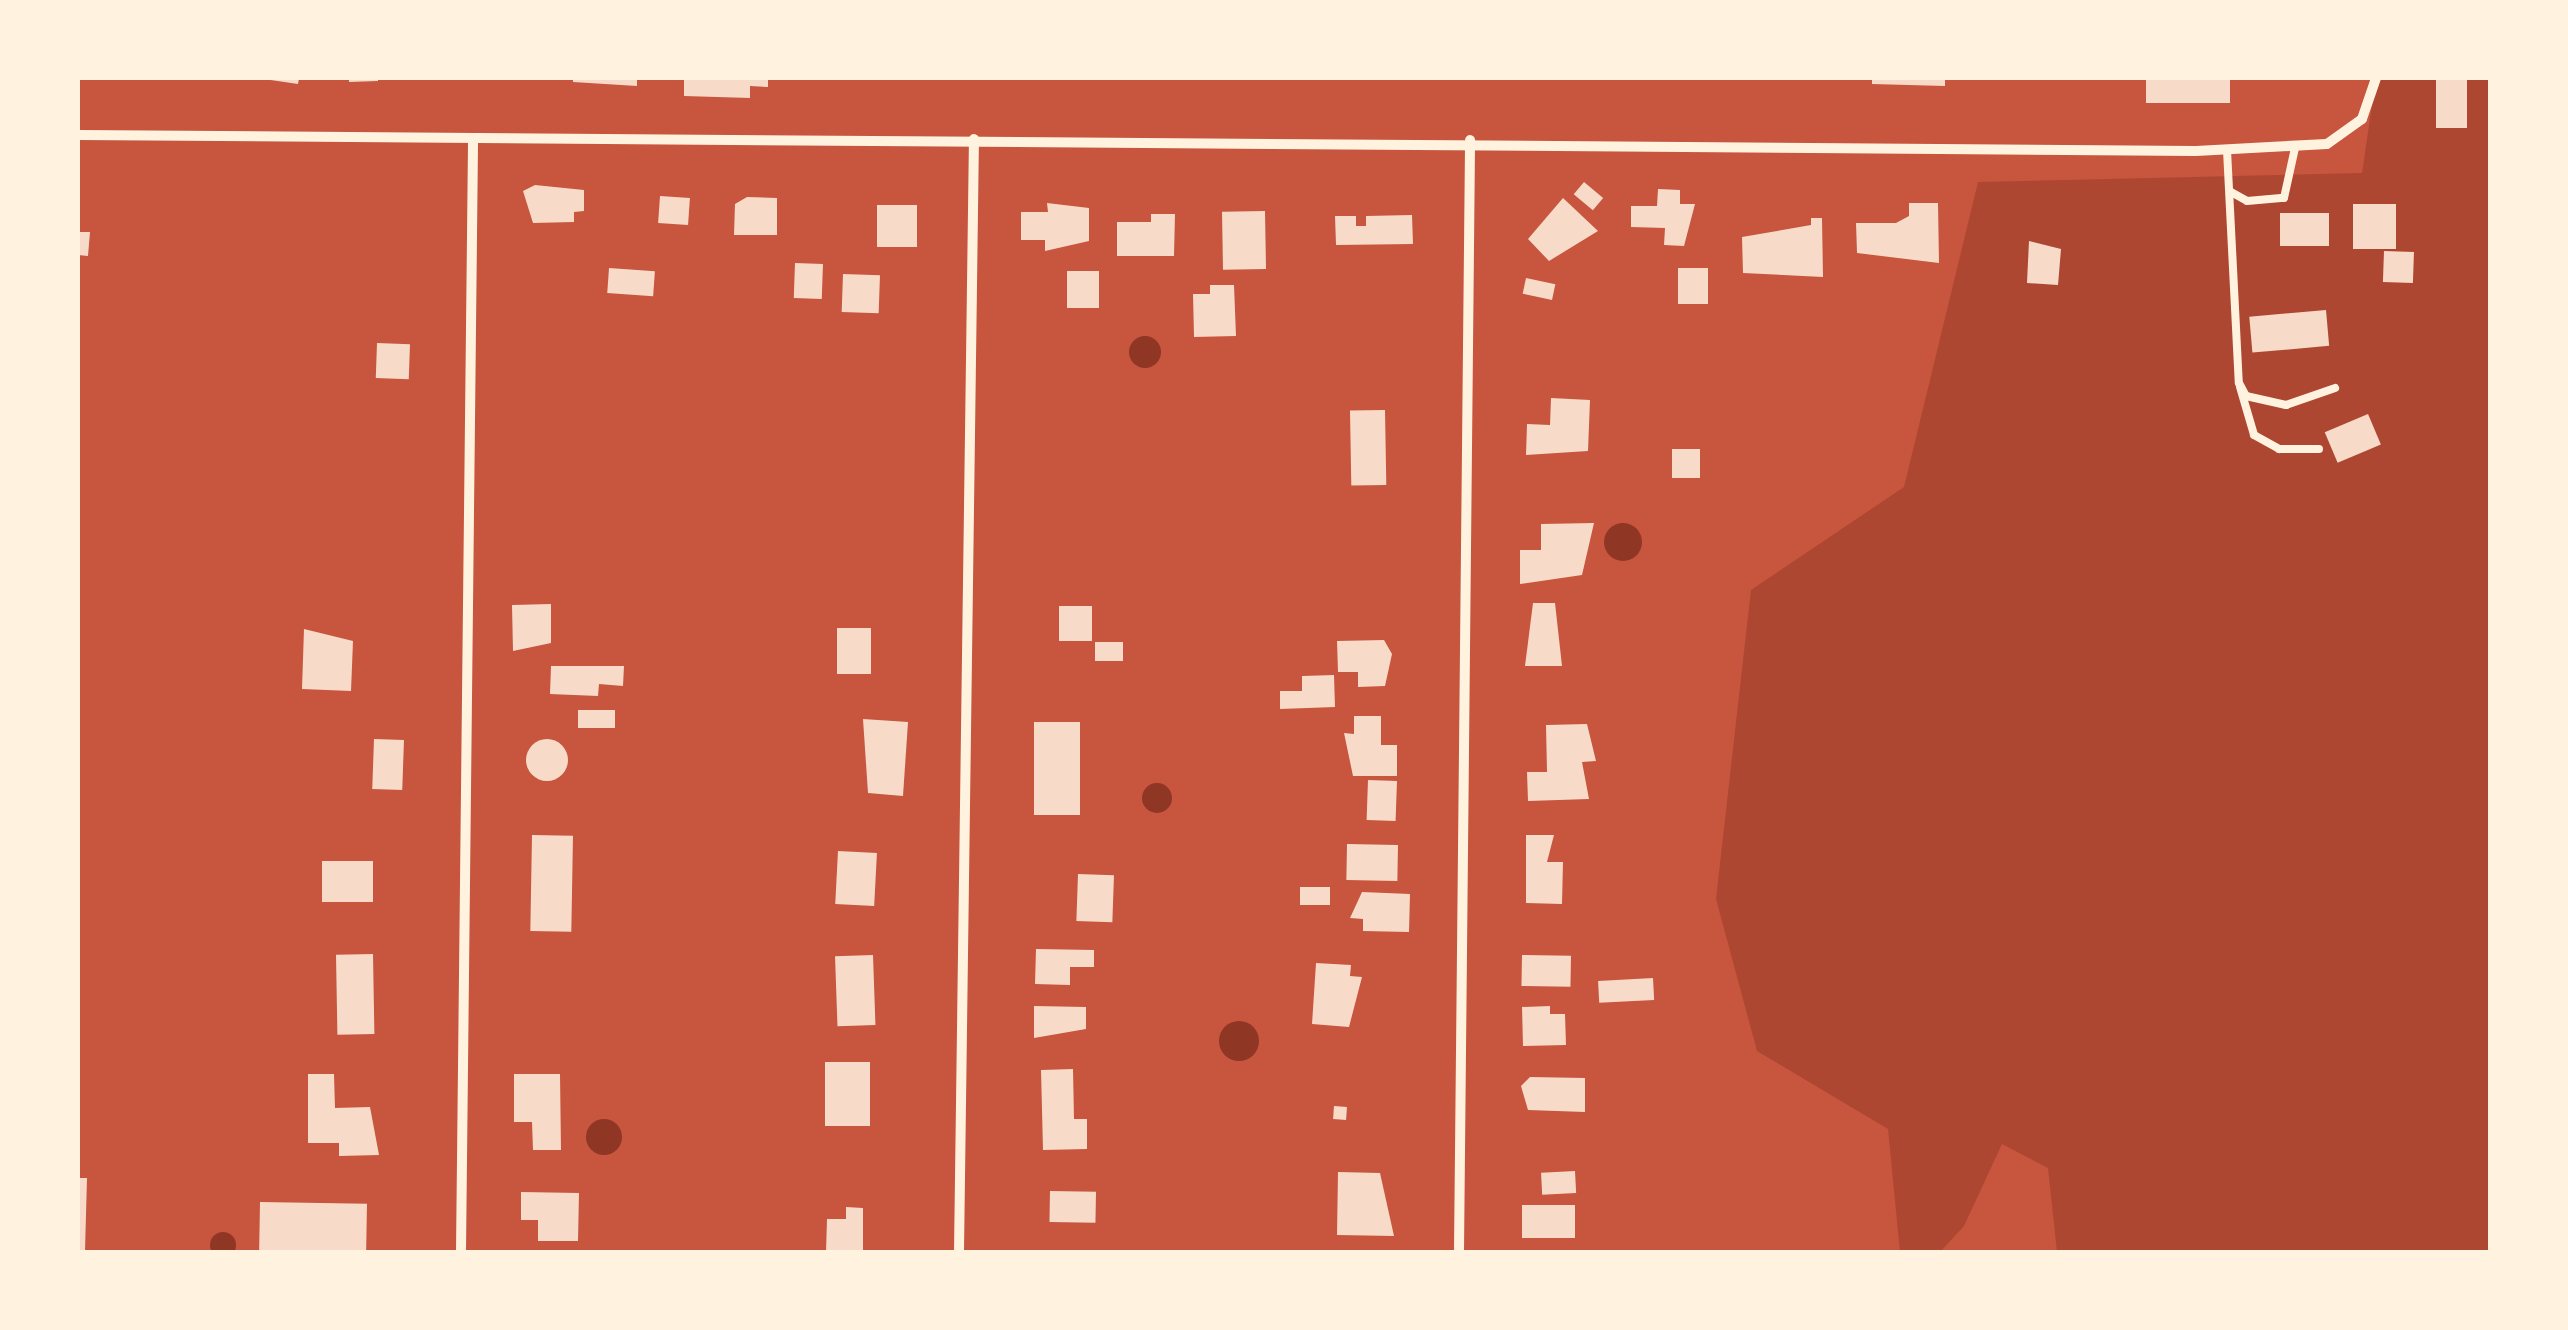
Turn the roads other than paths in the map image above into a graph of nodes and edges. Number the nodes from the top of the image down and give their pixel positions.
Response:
1 (2376, 78) edge
2 (78, 135) edge
3 (473, 138) junction
4 (974, 138) junction
5 (1470, 140) junction
6 (2295, 148) junction
7 (2227, 150) junction
8 (2232, 192) junction
9 (2239, 383) junction
10 (2336, 388) dead end
11 (2319, 449) dead end
12 (461, 1252) edge
13 (959, 1252) edge
14 (1459, 1252) edge

1 - 6 street
2 - 3 street
3 - 4 street
3 - 12 street
4 - 5 street
4 - 13 street
5 - 7 street
5 - 14 street
6 - 7 street
6 - 8 lane
7 - 8 lane
8 - 9 lane
9 - 10 lane
9 - 11 lane

